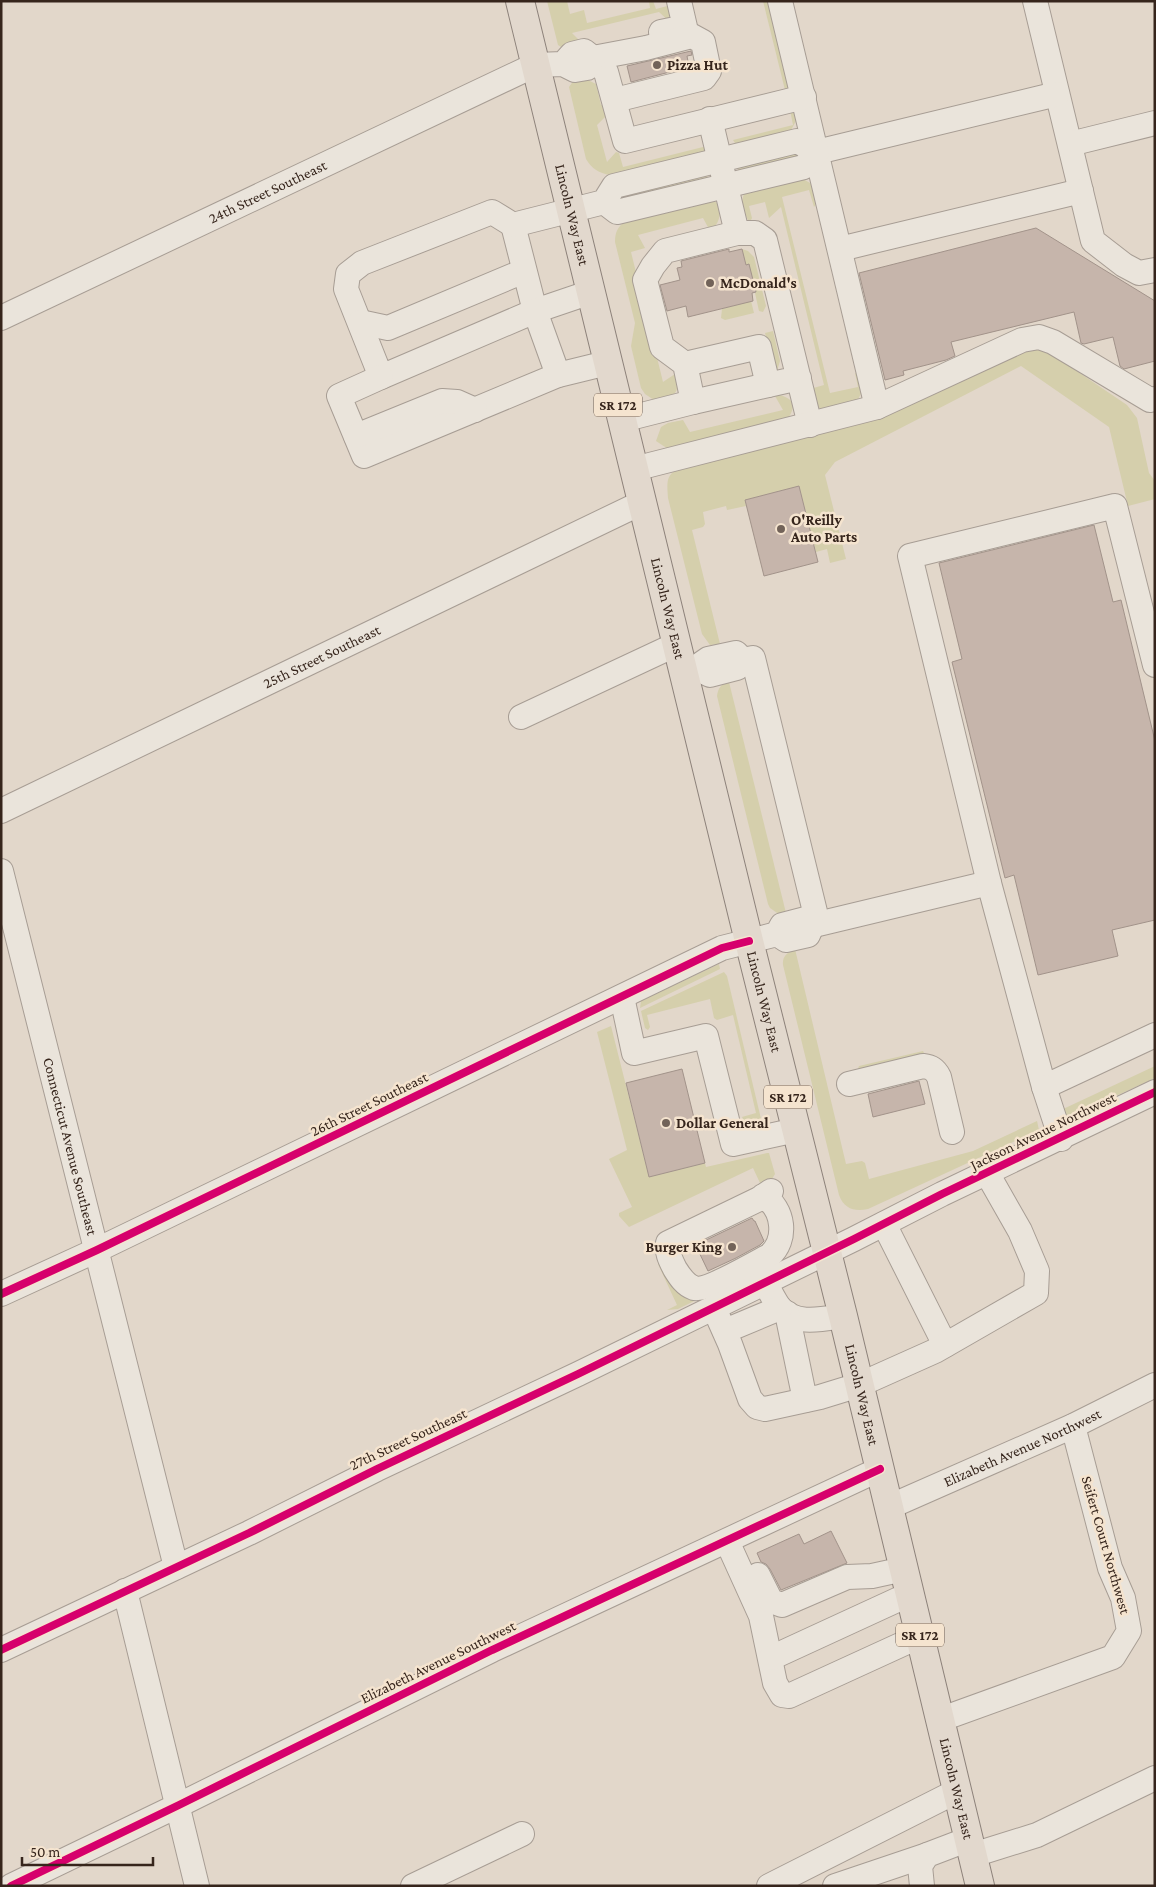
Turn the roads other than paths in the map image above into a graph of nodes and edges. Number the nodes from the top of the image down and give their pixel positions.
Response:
1 (520, 1) edge
2 (679, 1) edge
3 (780, 1) edge
4 (1035, 1) edge
5 (593, 58) junction
6 (535, 65) junction
7 (1057, 94) junction
8 (804, 97) junction
9 (615, 100) junction
10 (710, 119) junction
11 (1155, 123) edge
12 (1070, 144) junction
13 (817, 152) junction
14 (720, 160) junction
15 (726, 186) junction
16 (1081, 191) junction
17 (604, 202) junction
18 (571, 210) junction
19 (513, 225) junction
20 (737, 233) junction
21 (840, 249) junction
22 (653, 266) junction
23 (1155, 270) edge
24 (524, 271) junction
25 (591, 292) junction
26 (535, 311) junction
27 (1, 318) edge
28 (360, 322) junction
29 (608, 363) junction
30 (685, 364) junction
31 (558, 375) junction
32 (381, 377) junction
33 (799, 378) junction
34 (768, 385) junction
35 (693, 402) junction
36 (1153, 402) edge
37 (877, 407) junction
38 (622, 420) junction
39 (810, 425) junction
40 (634, 469) junction
41 (642, 502) junction
42 (677, 644) junction
43 (1155, 666) edge
44 (689, 669) junction
45 (521, 717) dead end
46 (1, 811) edge
47 (1, 870) edge
48 (988, 883) junction
49 (815, 925) junction
50 (749, 941) junction
51 (622, 997) junction
52 (1155, 1035) edge
53 (849, 1084) dead end
54 (1044, 1087) junction
55 (1154, 1094) edge
56 (796, 1130) junction
57 (952, 1132) dead end
58 (1061, 1139) junction
59 (987, 1173) junction
60 (767, 1193) joint
61 (884, 1224) junction
62 (97, 1250) junction
63 (827, 1253) junction
64 (765, 1283) junction
65 (1, 1294) edge
66 (714, 1308) junction
67 (784, 1311) junction
68 (843, 1316) junction
69 (725, 1331) junction
70 (945, 1345) junction
71 (859, 1385) junction
72 (1155, 1385) edge
73 (805, 1400) junction
74 (1073, 1426) junction
75 (880, 1469) junction
76 (889, 1508) junction
77 (733, 1538) junction
78 (176, 1567) junction
79 (907, 1582) junction
80 (125, 1591) junction
81 (782, 1605) junction
82 (761, 1616) junction
83 (920, 1636) junction
84 (1, 1650) edge
85 (771, 1658) junction
86 (940, 1720) junction
87 (1155, 1778) edge
88 (957, 1791) junction
89 (179, 1805) junction
90 (522, 1834) dead end
91 (971, 1847) junction
92 (926, 1855) junction
93 (826, 1857) junction
94 (781, 1883) edge
95 (11, 1886) edge
96 (197, 1886) edge
97 (413, 1886) edge
98 (834, 1886) edge
99 (922, 1886) edge
100 (980, 1886) edge

1 - 6 main road, Lincoln Way East / SR 172
2 - 5 street
3 - 8 street
4 - 7 street
5 - 6 street
5 - 9 street
5 - 9 street
6 - 18 main road, Lincoln Way East / SR 172
6 - 27 street, 24th Street Southeast
7 - 12 street
7 - 13 street
8 - 10 street
8 - 13 street
9 - 10 street
10 - 14 street
11 - 12 street
12 - 16 street
13 - 14 street
13 - 15 street
13 - 21 street
14 - 15 street
14 - 17 street
15 - 17 street
15 - 20 street
16 - 21 street
16 - 23 street
17 - 18 street
18 - 19 street
18 - 25 main road, Lincoln Way East / SR 172
19 - 24 street
19 - 28 street
20 - 22 street
20 - 33 street
21 - 37 street
22 - 30 street
22 - 33 street
24 - 26 street
24 - 28 street
25 - 26 street
25 - 29 main road, Lincoln Way East / SR 172
26 - 31 street
26 - 32 street
28 - 32 street
29 - 31 street
29 - 38 main road, Lincoln Way East / SR 172
30 - 34 street
30 - 35 street
31 - 32 street
33 - 34 street
33 - 39 street
34 - 35 street
35 - 38 street
36 - 37 street
37 - 39 street
38 - 40 main road, Lincoln Way East / SR 172
39 - 40 street
40 - 41 main road, Lincoln Way East / SR 172
41 - 42 main road, Lincoln Way East / SR 172
41 - 46 street, 25th Street Southeast
42 - 44 main road, Lincoln Way East / SR 172
42 - 45 street
43 - 48 street
44 - 49 street
44 - 50 main road, Lincoln Way East / SR 172
47 - 62 street, Connecticut Avenue Southeast
48 - 49 street
48 - 54 street
49 - 50 street, 26th Street Southeast
50 - 51 street, 26th Street Southeast
50 - 56 main road, Lincoln Way East / SR 172
51 - 56 street
51 - 62 street, 26th Street Southeast
52 - 54 street
53 - 57 street
54 - 58 street
55 - 58 street, Jackson Avenue Northwest
56 - 63 main road, Lincoln Way East / SR 172
58 - 59 street, Jackson Avenue Northwest
59 - 61 street, Jackson Avenue Northwest
59 - 70 street
60 - 60 street
61 - 63 street, 27th Street Southeast
61 - 70 street
62 - 65 street, 26th Street Southeast
62 - 78 street, Connecticut Avenue Southeast
63 - 64 street, 27th Street Southeast
63 - 68 main road, Lincoln Way East / SR 172
64 - 66 street, 27th Street Southeast
64 - 67 street
66 - 69 street
66 - 78 street, 27th Street Southeast
67 - 68 street
67 - 69 street
67 - 73 street
68 - 71 main road, Lincoln Way East / SR 172
69 - 73 street
70 - 71 street
71 - 73 street
71 - 75 main road, Lincoln Way East / SR 172
72 - 74 street, Elizabeth Avenue Northwest
74 - 76 street, Elizabeth Avenue Northwest
74 - 86 street, Seifert Court Northwest
75 - 76 main road, Lincoln Way East / SR 172
75 - 77 street, Elizabeth Avenue Southwest
76 - 79 main road, Lincoln Way East / SR 172
77 - 81 street
77 - 82 street
77 - 89 street, Elizabeth Avenue Southwest
78 - 80 street, 27th Street Southeast
79 - 81 street
79 - 83 main road, Lincoln Way East / SR 172
79 - 85 street
80 - 84 street, 27th Street Southeast
80 - 89 street
81 - 82 street
82 - 85 street
83 - 85 street
83 - 86 main road, Lincoln Way East / SR 172
86 - 88 main road, Lincoln Way East / SR 172
87 - 91 street
88 - 91 main road, Lincoln Way East / SR 172
88 - 93 street
89 - 95 street, Elizabeth Avenue Southwest
89 - 96 street
90 - 97 street
91 - 92 street
91 - 100 main road, Lincoln Way East / SR 172
92 - 98 street
92 - 99 street
93 - 94 street
93 - 98 street

